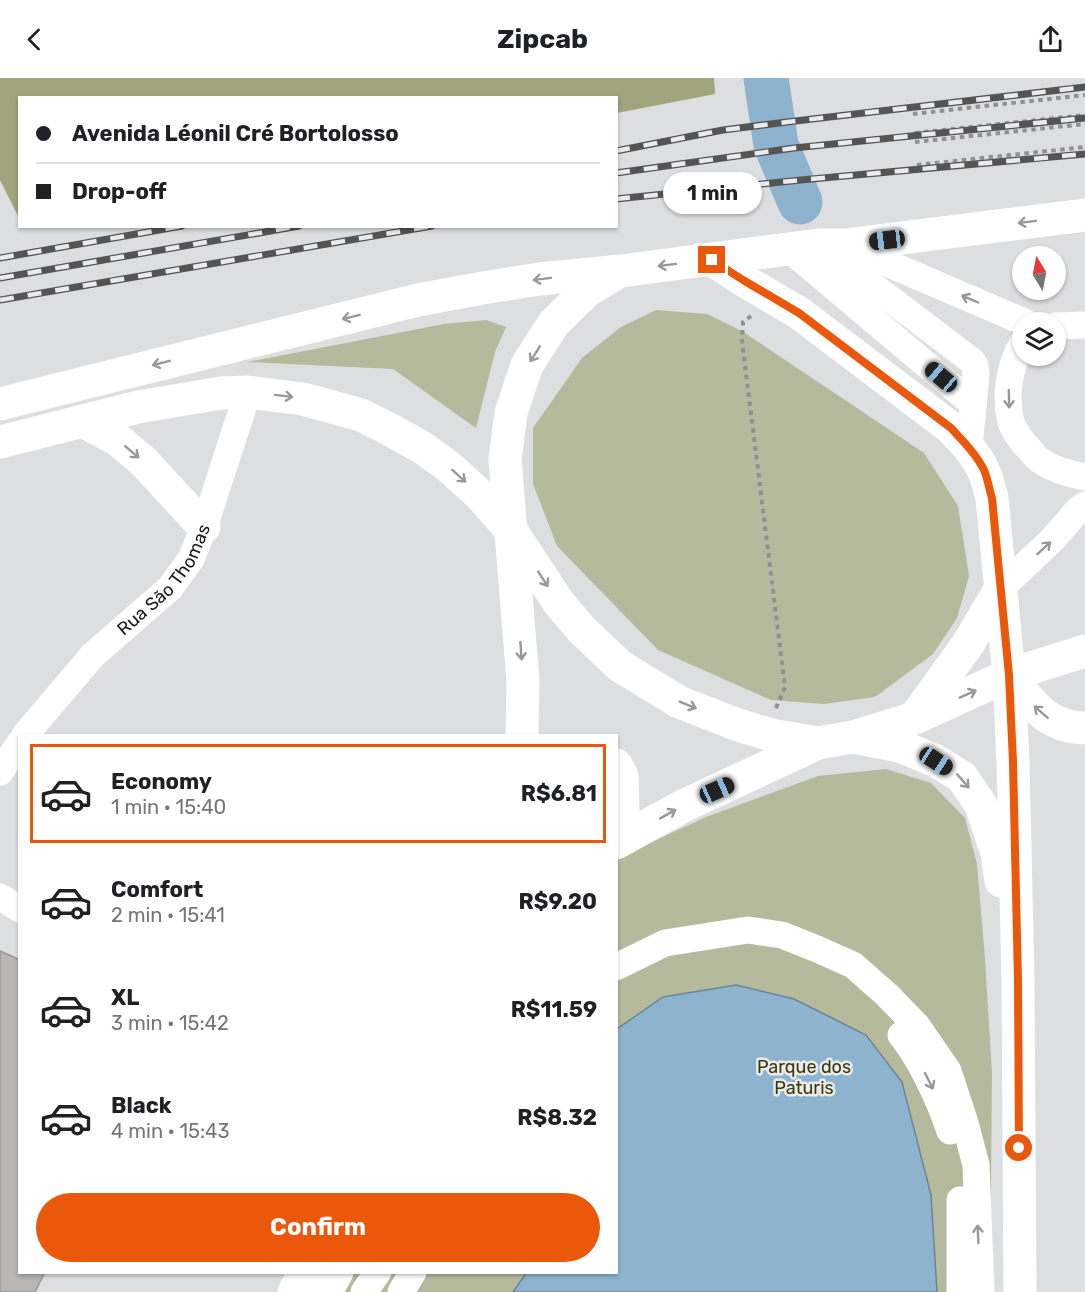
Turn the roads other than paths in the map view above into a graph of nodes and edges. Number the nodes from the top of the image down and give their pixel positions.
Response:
1 (1085, 215) edge
2 (818, 246) junction
3 (712, 260) junction
4 (621, 271) junction
5 (1012, 318) edge
6 (1085, 325) edge
7 (1066, 326) edge
8 (1014, 366) edge
9 (248, 392) junction
10 (0, 404) edge
11 (82, 421) junction
12 (0, 442) edge
13 (969, 447) junction
14 (1085, 477) edge
15 (1085, 505) edge
16 (204, 526) junction
17 (511, 530) junction
18 (1001, 588) junction
19 (1085, 651) edge
20 (1009, 675) junction
21 (915, 718) junction
22 (1085, 728) edge
23 (26, 734) edge
24 (522, 734) edge
25 (853, 737) junction
26 (818, 743) junction
27 (18, 745) edge
28 (618, 769) edge
29 (0, 772) edge
30 (618, 826) edge
31 (618, 842) edge
32 (0, 897) edge
33 (18, 908) edge
34 (618, 966) edge
35 (1018, 980) junction
36 (618, 981) edge
37 (304, 1274) edge
38 (336, 1274) edge
39 (377, 1274) edge
40 (411, 1274) edge
41 (294, 1292) edge
42 (326, 1292) edge
43 (364, 1292) edge
44 (401, 1292) edge
45 (960, 1292) edge
46 (981, 1292) edge
47 (1020, 1292) edge

1 -> 2 main road
2 - 3 main road
5 -> 2 street
2 - 13 street
3 -> 4 main road
3 - 13 main road
4 -> 10 main road
4 -> 17 main road
6 - 7 street
8 -> 14 street
9 - 11 main road
9 - 16 street, Rua São Thomas
9 -> 17 main road
11 - 12 main road
11 -> 16 main road
13 - 18 main road
18 -> 15 street
16 - 23 street, Rua São Thomas
17 -> 24 main road
17 -> 26 main road
18 - 20 main road
18 - 21 main road
19 - 20 main road
21 -> 20 main road
22 -> 20 main road
20 - 35 main road
21 - 25 main road
25 - 26 main road
25 -> 35 main road
31 -> 26 main road
27 - 29 street
28 - 30 main road
32 - 33 street
46 -> 34 street
35 - 47 main road
36 -> 45 street
37 - 41 main road
38 - 42 main road
39 - 43 street
40 - 44 street

